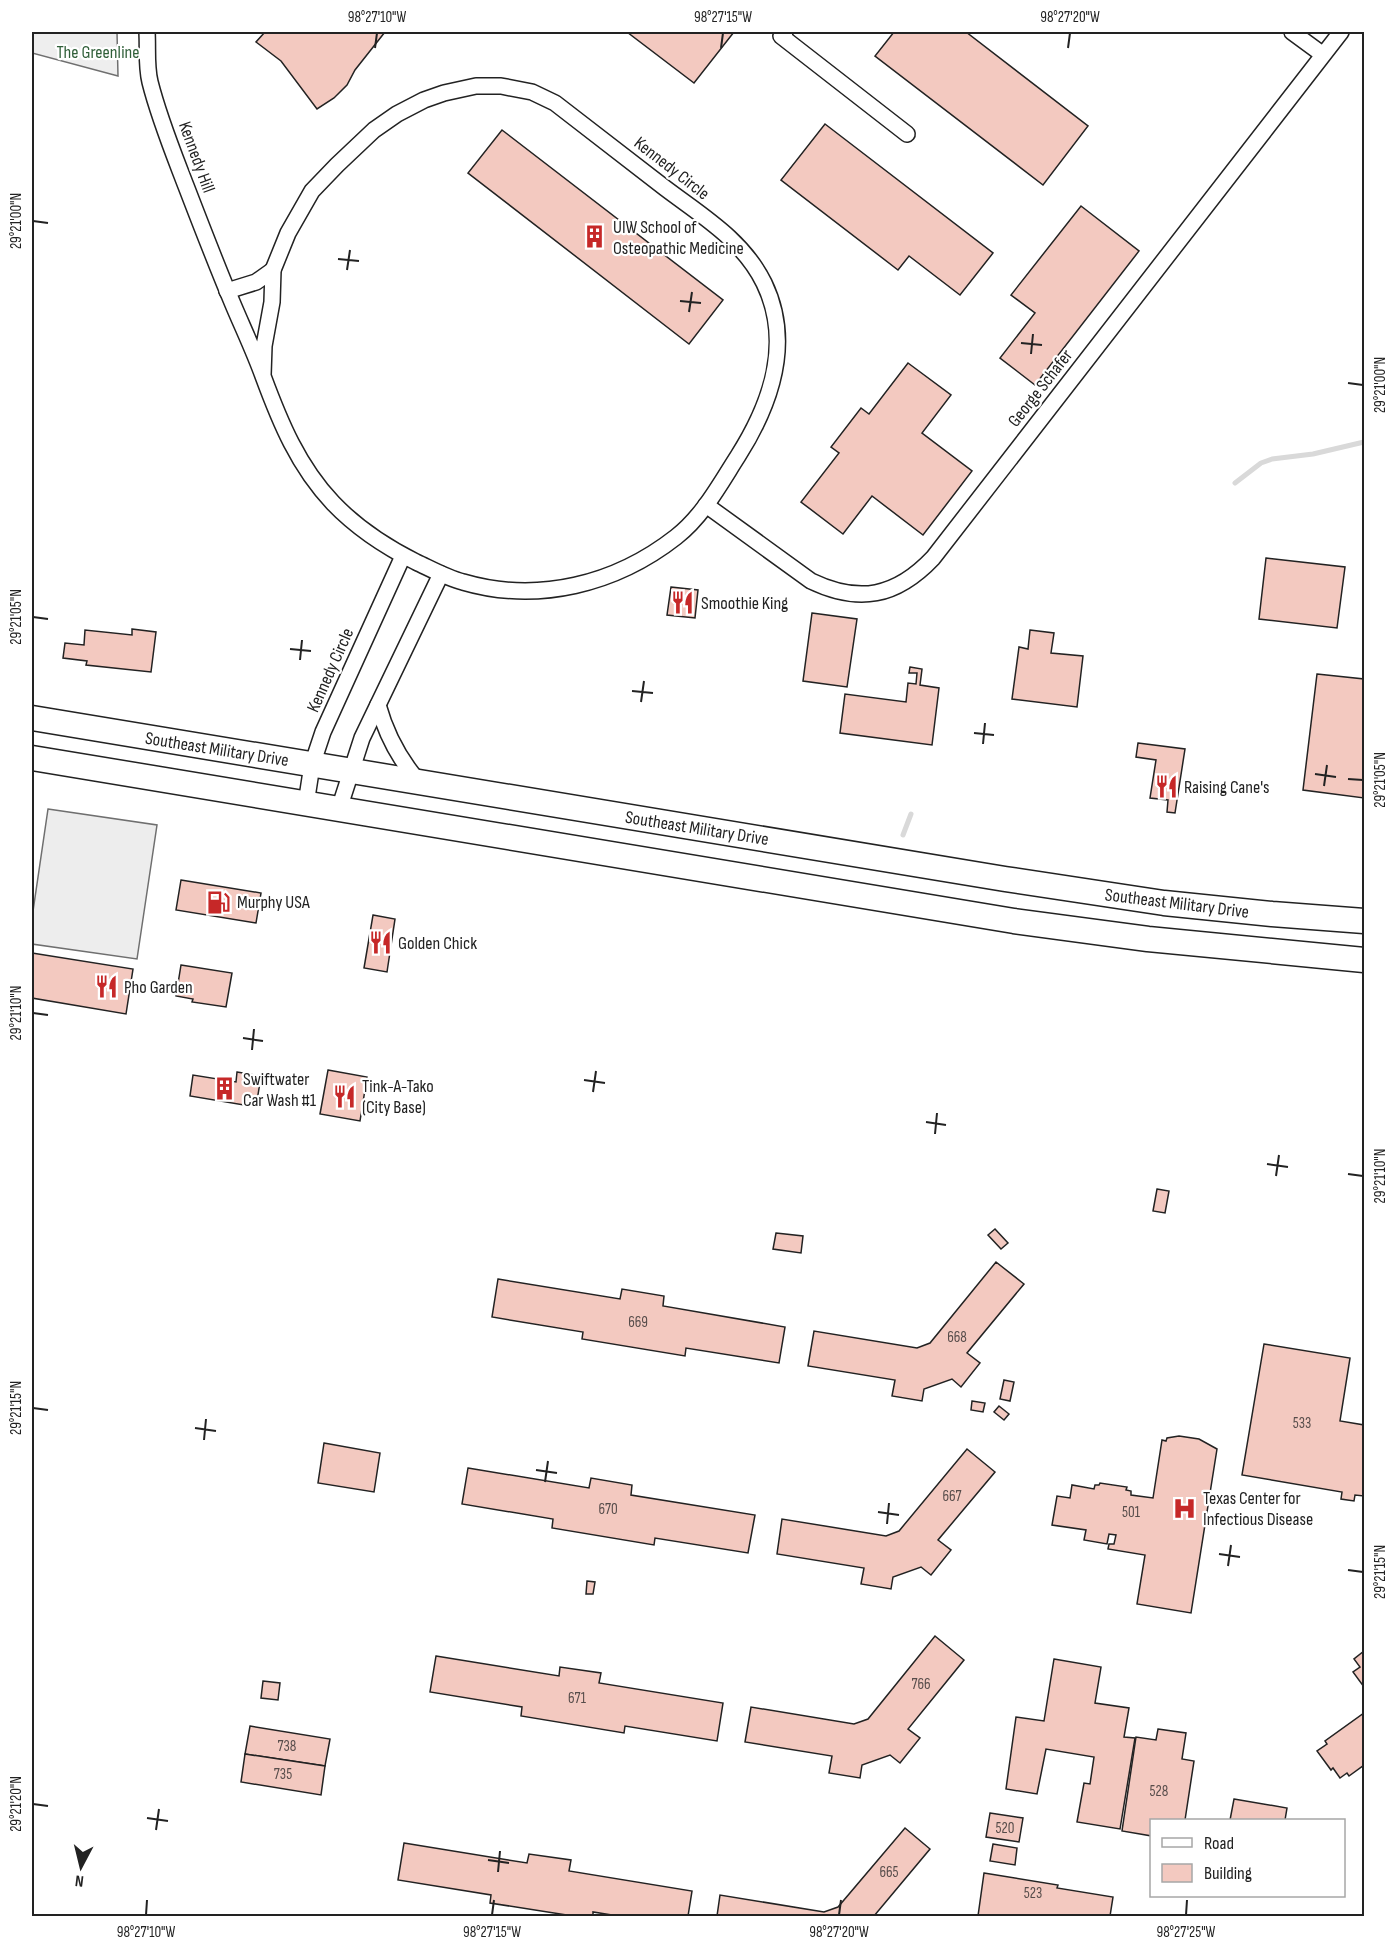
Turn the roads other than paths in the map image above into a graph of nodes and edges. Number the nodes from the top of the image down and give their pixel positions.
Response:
1 (147, 32) edge
2 (785, 32) edge
3 (1292, 32) edge
4 (1341, 32) edge
5 (1322, 54) junction
6 (907, 134) dead end
7 (273, 270) junction
8 (227, 291) junction
9 (263, 375) junction
10 (706, 505) junction
11 (403, 556) junction
12 (441, 574) junction
13 (378, 705) junction
14 (32, 718) edge
15 (32, 758) edge
16 (312, 765) junction
17 (352, 770) junction
18 (418, 782) junction
19 (306, 804) junction
20 (339, 808) junction
21 (1224, 909) junction
22 (1365, 921) edge
23 (1220, 947) junction
24 (1365, 960) edge

1 - 8 street, Kennedy Hill
2 - 6 street
3 - 5 street
4 - 5 street, George Schafer
5 - 10 street, George Schafer
7 - 8 street
7 - 9 street, Kennedy Circle
7 - 10 street, Kennedy Circle
8 - 9 street, Kennedy Circle
9 - 11 street, Kennedy Circle
10 - 12 street, Kennedy Circle
11 - 12 street, Kennedy Circle
11 - 16 street, Kennedy Circle
12 - 13 street
13 - 17 street
13 - 18 street
14 - 16 main road, Southeast Military Drive
15 - 19 main road, Southeast Military Drive
16 - 17 main road, Southeast Military Drive
16 - 19 street, Kennedy Circle
17 - 18 main road, Southeast Military Drive
17 - 20 street
18 - 21 main road, Southeast Military Drive
19 - 20 main road, Southeast Military Drive
20 - 23 main road, Southeast Military Drive
21 - 22 main road, Southeast Military Drive
21 - 23 main road
23 - 24 main road, Southeast Military Drive

